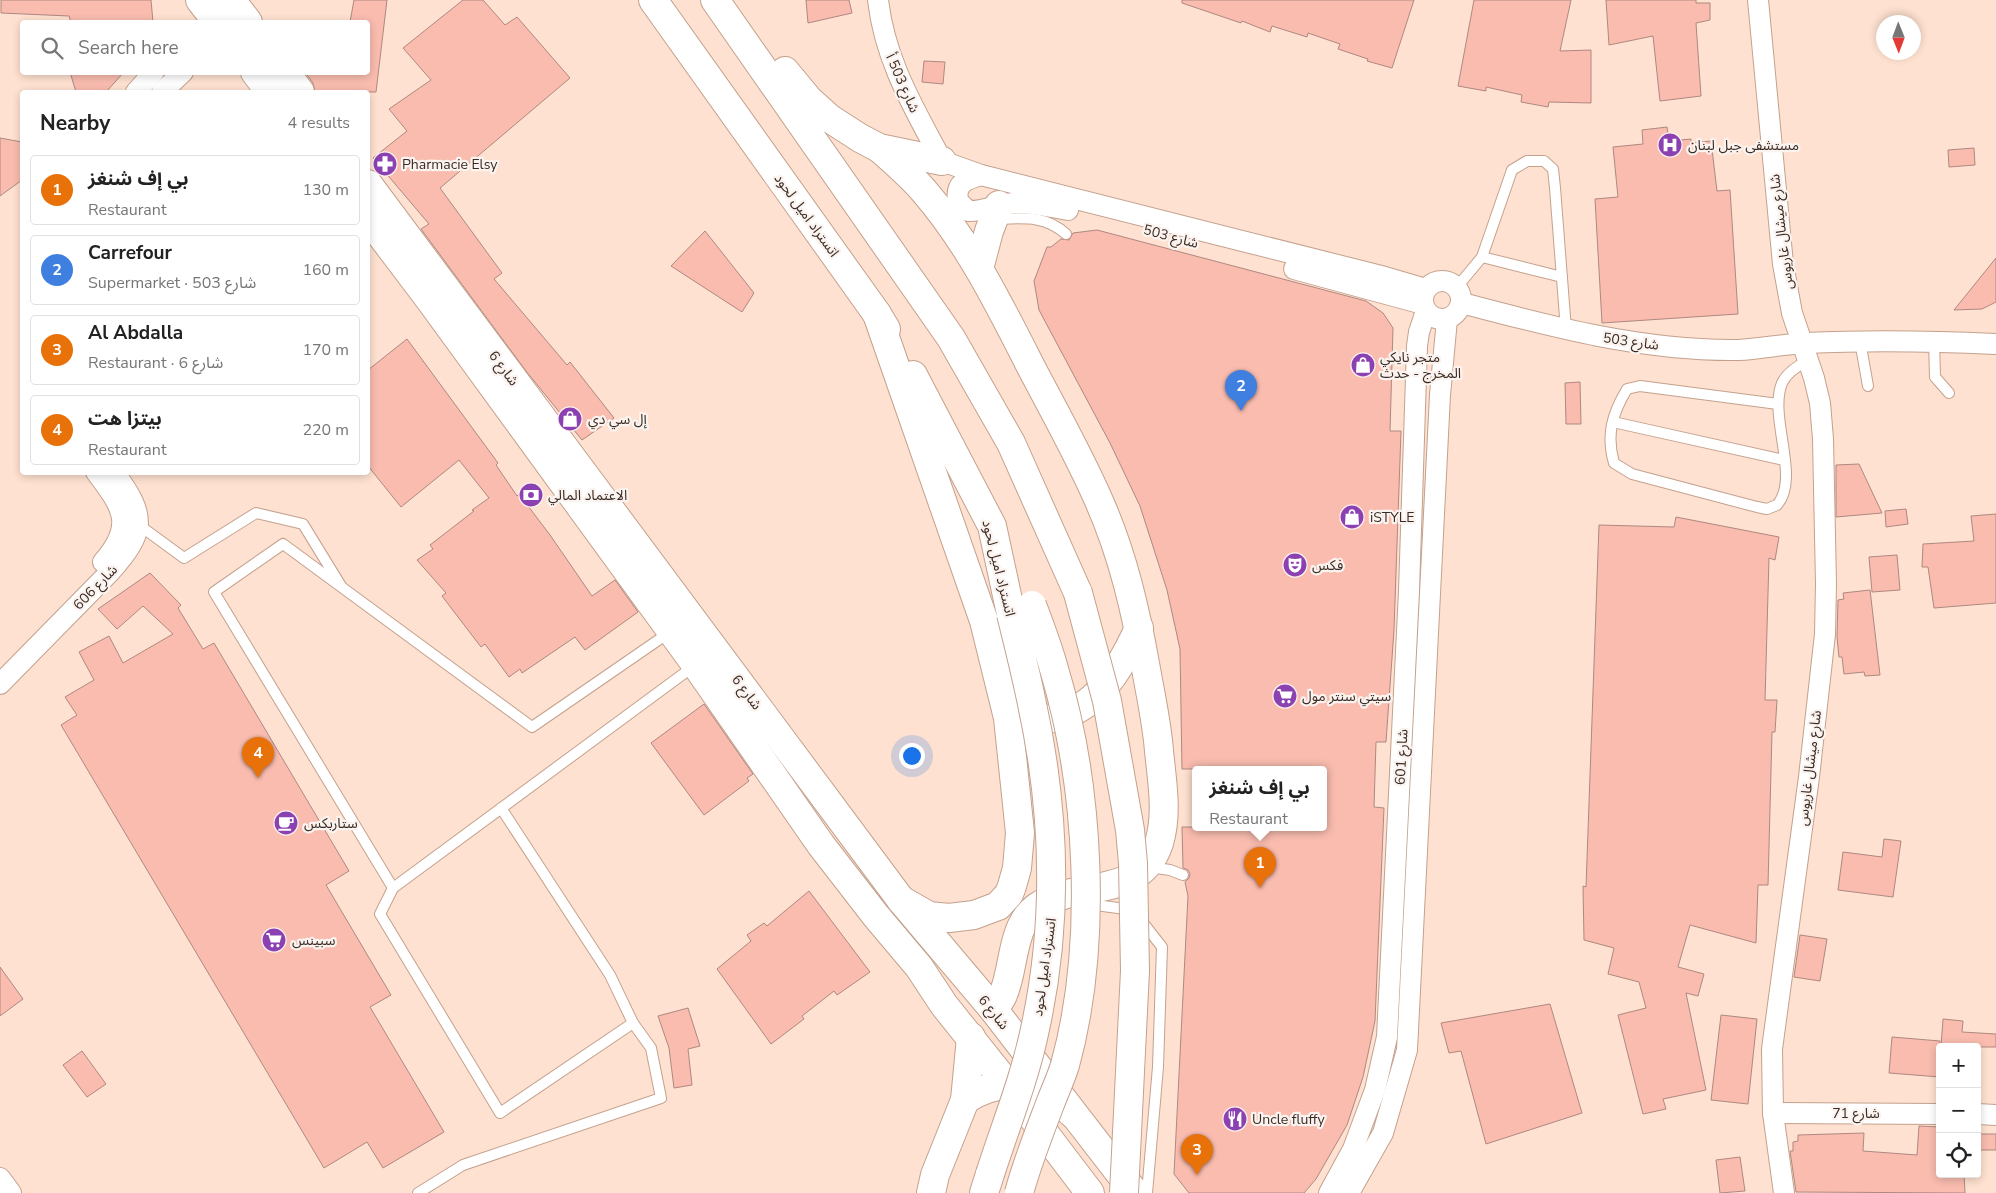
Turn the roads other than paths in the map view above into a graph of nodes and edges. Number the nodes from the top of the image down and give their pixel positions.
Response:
1 (653, 0) edge
2 (878, 0) edge
3 (1758, 0) edge
4 (721, 8) edge
5 (213, 12) edge
6 (241, 20) edge
7 (151, 75) edge
8 (180, 75) edge
9 (257, 75) edge
10 (287, 75) edge
11 (138, 90) edge
12 (164, 90) edge
13 (268, 90) edge
14 (298, 90) edge
15 (879, 148) junction
16 (942, 161) junction
17 (980, 175) junction
18 (370, 187) edge
19 (996, 212) junction
20 (370, 221) edge
21 (1066, 234) dead end
22 (1482, 257) junction
23 (979, 269) junction
24 (1562, 277) junction
25 (1459, 295) junction
26 (1425, 301) junction
27 (877, 314) junction
28 (1447, 319) junction
29 (1566, 330) junction
30 (1860, 341) junction
31 (1934, 341) junction
32 (1996, 344) edge
33 (1806, 351) junction
34 (1868, 386) dead end
35 (1949, 393) dead end
36 (1778, 404) junction
37 (1613, 422) junction
38 (1784, 460) junction
39 (98, 475) edge
40 (116, 475) edge
41 (139, 525) junction
42 (992, 526) junction
43 (345, 591) junction
44 (680, 625) junction
45 (1139, 628) junction
46 (706, 658) junction
47 (0, 667) edge
48 (0, 684) edge
49 (1008, 718) junction
50 (502, 808) junction
51 (1146, 866) junction
52 (1183, 875) dead end
53 (393, 888) junction
54 (1007, 897) junction
55 (901, 900) junction
56 (1078, 903) dead end
57 (1062, 907) dead end
58 (1029, 914) junction
59 (932, 960) junction
60 (944, 1005) junction
61 (993, 1009) junction
62 (633, 1023) junction
63 (971, 1037) junction
64 (1008, 1085) junction
65 (965, 1100) junction
66 (1773, 1113) junction
67 (1936, 1114) edge
68 (1981, 1114) edge
69 (1074, 1115) junction
70 (1996, 1115) edge
71 (0, 1178) edge
72 (11, 1193) edge
73 (418, 1193) edge
74 (931, 1193) edge
75 (984, 1193) edge
76 (1019, 1193) edge
77 (1090, 1193) edge
78 (1124, 1193) edge
79 (1135, 1193) edge
80 (1147, 1193) edge
81 (1329, 1193) edge
82 (1348, 1193) edge
83 (1784, 1193) edge

1 - 27 main road, اتستراد اميل لحود
2 - 16 street, شارع 503 أ
3 - 33 street, شارع ميشال غاريوس
4 - 15 main road
4 - 78 main road, bridge
5 - 6 main road
7 - 11 street
8 - 12 street
9 - 13 main road
10 - 14 main road
15 - 16 main road
15 - 23 main road
16 - 17 street, شارع 503
17 - 19 street, شارع 503
17 - 26 street, شارع 503
18 - 44 main road, شارع 6
19 - 21 lane
19 - 23 main road
19 - 26 street, شارع 503
20 - 44 main road, شارع 6
22 - 24 lane
22 - 24 lane
22 - 25 lane
23 - 45 main road
24 - 29 lane
25 - 26 street
25 - 28 street
25 - 29 street, شارع 503
26 - 28 street
26 - 81 street, شارع 601
27 - 42 main road, اتستراد اميل لحود
27 - 49 main road
28 - 82 street, شارع 601
29 - 33 street, شارع 503
30 - 31 street
30 - 33 street
30 - 34 lane
31 - 32 street
31 - 35 lane
33 - 36 lane
33 - 66 street, شارع ميشال غاريوس
36 - 37 lane
36 - 38 lane
37 - 38 lane
37 - 38 lane
39 - 47 street, شارع 606
40 - 41 street
41 - 43 lane
41 - 48 street, شارع 606
42 - 75 main road, اتستراد اميل لحود, bridge
42 - 76 main road, bridge
43 - 44 lane
43 - 53 lane
44 - 46 main road, شارع 6
45 - 49 main road
45 - 51 main road
46 - 50 lane
46 - 55 main road, شارع 6
46 - 59 main road, شارع 6
49 - 54 main road
50 - 53 lane
50 - 62 lane
51 - 52 lane
51 - 58 main road
53 - 62 lane
54 - 55 main road
54 - 58 main road
55 - 59 main road, شارع 6
56 - 80 lane
57 - 58 lane
58 - 61 main road
59 - 60 main road, شارع 6
59 - 61 main road, شارع 6
60 - 61 main road
60 - 63 main road, شارع 6
61 - 69 main road, شارع 6
62 - 73 lane
63 - 64 main road, شارع 6
63 - 65 main road
64 - 65 main road
64 - 69 main road
64 - 77 main road, شارع 6
65 - 74 main road
66 - 67 street, شارع 71
66 - 83 street, شارع ميشال غاريوس
68 - 70 street
69 - 79 main road, شارع 6
71 - 72 street

